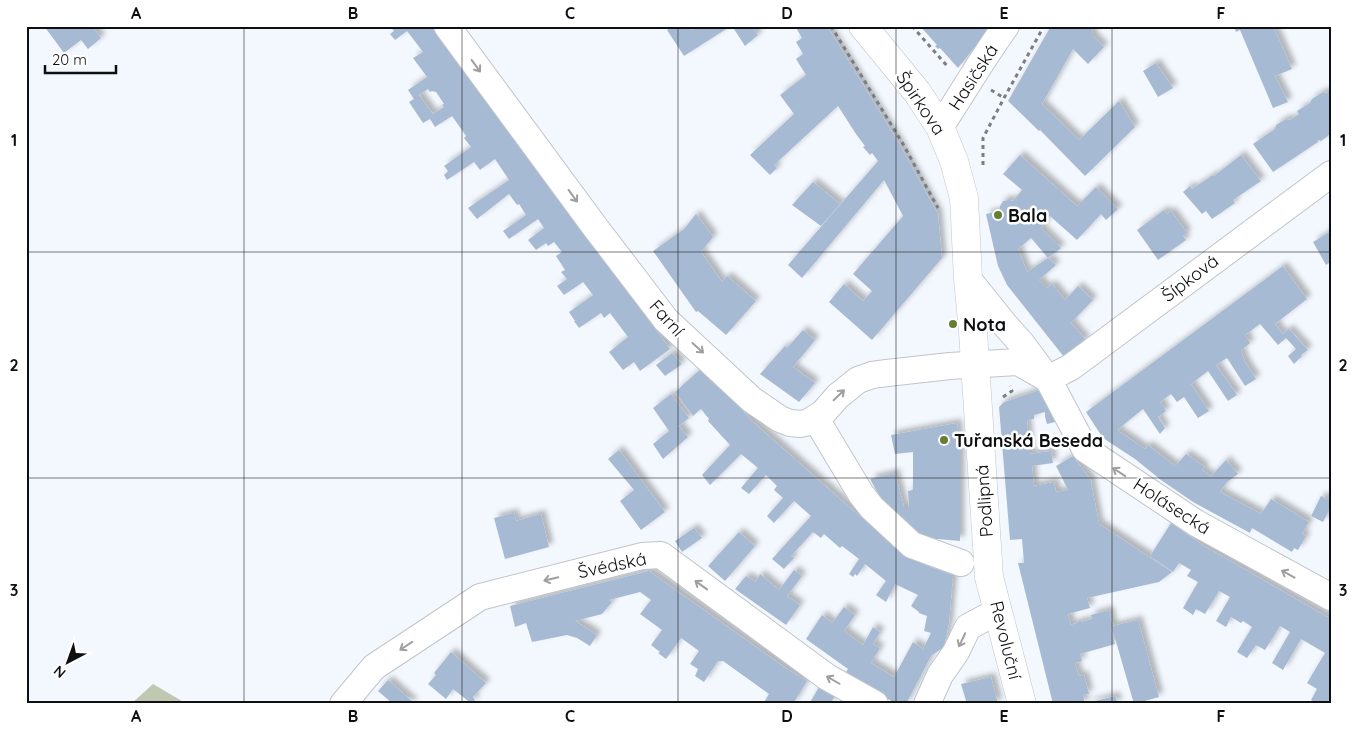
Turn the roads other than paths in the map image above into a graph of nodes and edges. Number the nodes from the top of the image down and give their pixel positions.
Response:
1 (447, 26) edge
2 (864, 26) edge
3 (1006, 26) edge
4 (940, 127) junction
5 (1331, 174) edge
6 (968, 279) junction
7 (975, 365) junction
8 (1048, 379) junction
9 (816, 418) junction
10 (961, 564) dead end
11 (989, 577) joint
12 (1331, 597) edge
13 (998, 611) junction
14 (343, 704) edge
15 (875, 704) edge
16 (927, 704) edge
17 (1022, 704) edge

1 -> 9 street, Farní
2 - 4 main road, Špirkova
3 - 4 street, Hasičská
4 - 6 main road, Špirkova
5 - 8 street, Šípková
6 - 7 main road, Podlipná
6 - 8 street
7 - 8 street
9 -> 7 street
7 - 11 main road, Podlipná
12 -> 8 street, Holásecká
9 - 10 street
11 - 13 main road, Revoluční
13 -> 16 street
13 - 17 main road, Revoluční
15 -> 14 street, Švédská

